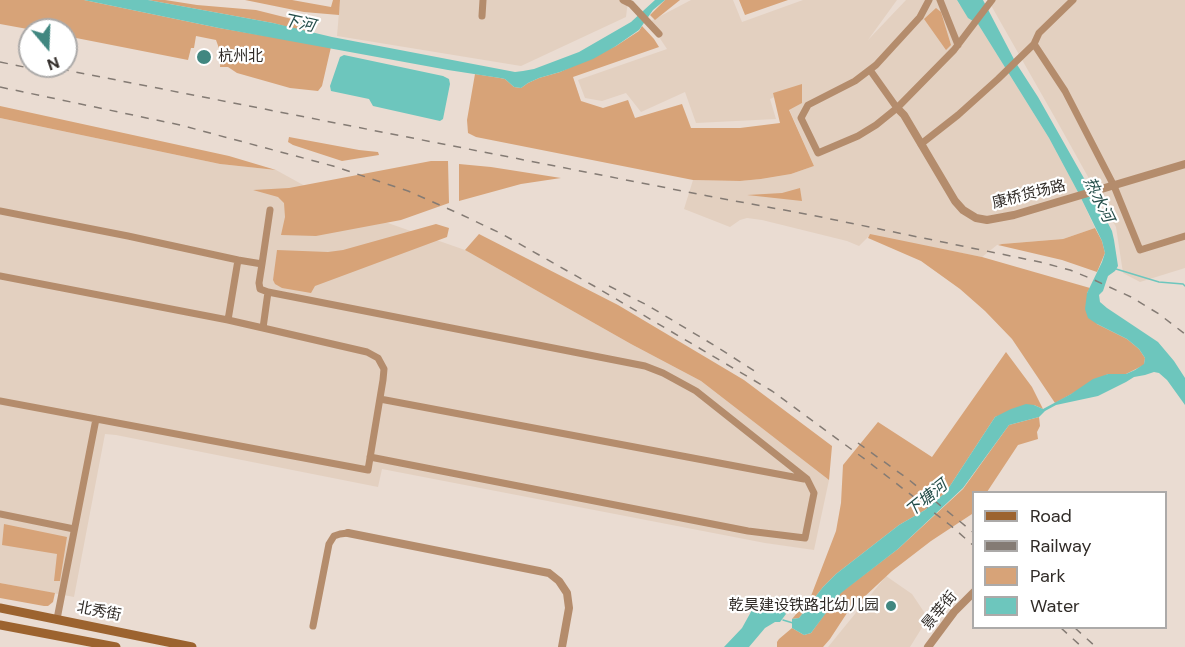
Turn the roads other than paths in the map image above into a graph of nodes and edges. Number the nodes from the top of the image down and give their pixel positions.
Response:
1 (483, 0) edge
2 (623, 0) edge
3 (929, 0) edge
4 (940, 0) edge
5 (1073, 0) edge
6 (989, 3) edge
7 (482, 16) dead end
8 (659, 34) dead end
9 (1034, 44) junction
10 (958, 45) junction
11 (870, 70) junction
12 (897, 108) junction
13 (921, 144) junction
14 (1185, 164) edge
15 (1114, 186) junction
16 (270, 210) dead end
17 (0, 211) edge
18 (1185, 236) edge
19 (238, 260) junction
20 (262, 264) junction
21 (0, 276) edge
22 (268, 292) junction
23 (228, 320) junction
24 (262, 328) junction
25 (380, 399) junction
26 (0, 401) edge
27 (96, 419) junction
28 (370, 456) junction
29 (807, 479) junction
30 (0, 514) edge
31 (74, 529) junction
32 (348, 533) joint
33 (972, 594) edge
34 (0, 608) edge
35 (57, 619) junction
36 (0, 624) edge
37 (313, 626) dead end
38 (155, 643) edge
39 (116, 647) edge
40 (192, 647) edge
41 (562, 647) edge
42 (928, 647) edge

1 - 7 street
2 - 8 street
3 - 11 street
4 - 10 street
5 - 9 street
6 - 10 street
9 - 13 street
9 - 15 street
10 - 12 street
11 - 12 street
11 - 12 street
12 - 13 street, 康桥货场路
13 - 15 street, 康桥货场路
14 - 15 street, 康桥货场路
15 - 18 street
16 - 20 street
17 - 19 street
19 - 20 street
19 - 23 street
20 - 22 street
21 - 23 street
22 - 24 street
22 - 29 street
23 - 24 street
24 - 25 street
25 - 28 street
25 - 29 street
26 - 27 street
27 - 28 street
27 - 31 street
28 - 29 street
30 - 31 street
31 - 35 street
32 - 37 street
32 - 41 street
33 - 42 street, 景莘街
34 - 35 main road, 北秀街
35 - 38 main road, 北秀街
36 - 39 main road, 北秀街
38 - 40 main road, 北秀街

